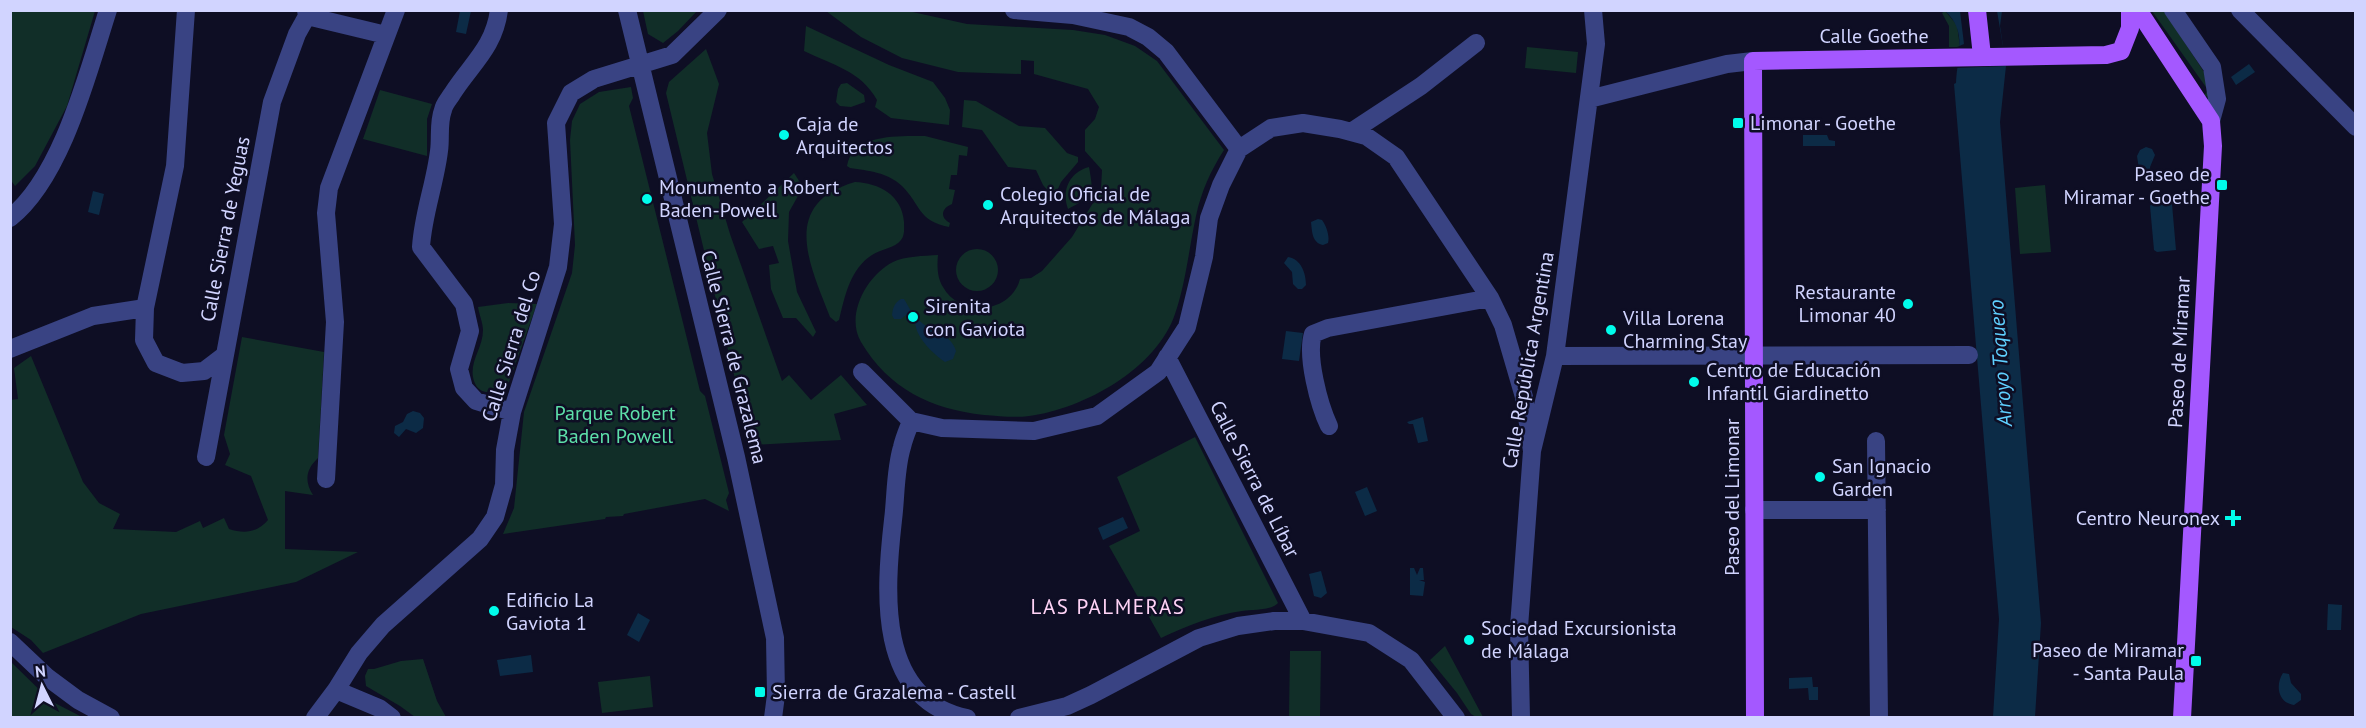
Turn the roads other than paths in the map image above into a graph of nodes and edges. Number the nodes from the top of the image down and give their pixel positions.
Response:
1 (108, 10) edge
2 (186, 10) edge
3 (396, 10) edge
4 (499, 10) edge
5 (627, 10) edge
6 (718, 10) edge
7 (1014, 10) edge
8 (1593, 10) edge
9 (1977, 10) edge
10 (2130, 10) edge
11 (2138, 10) edge
12 (2173, 10) edge
13 (2240, 10) edge
14 (307, 13) edge
15 (386, 35) junction
16 (1476, 43) dead end
17 (1982, 56) junction
18 (1753, 61) junction
19 (640, 67) junction
20 (1589, 99) junction
21 (2211, 121) junction
22 (2355, 127) edge
23 (1351, 132) junction
24 (1239, 149) junction
25 (10, 218) edge
26 (1490, 298) junction
27 (145, 308) junction
28 (10, 349) edge
29 (225, 355) junction
30 (1754, 355) junction
31 (1969, 355) dead end
32 (1555, 356) junction
33 (1167, 357) junction
34 (862, 372) dead end
35 (512, 412) junction
36 (911, 421) junction
37 (1329, 426) dead end
38 (1876, 441) dead end
39 (1532, 451) junction
40 (206, 457) dead end
41 (326, 478) dead end
42 (1754, 510) junction
43 (1877, 510) junction
44 (1302, 621) junction
45 (10, 642) edge
46 (336, 690) junction
47 (1068, 712) edge
48 (111, 717) edge
49 (315, 717) edge
50 (392, 717) edge
51 (772, 717) edge
52 (968, 717) edge
53 (1019, 717) edge
54 (1456, 717) edge
55 (1521, 717) edge
56 (1755, 717) edge
57 (1879, 717) edge
58 (2182, 717) edge

1 - 25 street
2 - 27 street
3 - 15 street
4 - 35 street
5 - 19 street, Calle Sierra de Grazalema
6 - 19 street, Calle Sierra del Co
7 - 24 street
8 - 20 street, Calle República Argentina
9 - 17 main road
10 - 17 main road, Calle Goethe
11 - 21 main road
12 - 21 street
13 - 22 street
14 - 15 street
14 - 29 street, Calle Sierra de Yeguas
15 - 41 street
16 - 23 street
17 - 18 main road, Calle Goethe
18 - 20 street, Calle Goethe
18 - 30 main road, Paseo del Limonar
19 - 35 street, Calle Sierra del Co
19 - 51 street, Calle Sierra de Grazalema
20 - 32 street, Calle República Argentina
21 - 58 main road, Paseo de Miramar
23 - 24 street
23 - 26 street
24 - 33 street
26 - 37 street
26 - 39 street
27 - 28 street
27 - 29 street
29 - 40 street, Calle Sierra de Yeguas
30 - 31 street
30 - 32 street
30 - 42 main road, Paseo del Limonar
32 - 39 street, Calle República Argentina
33 - 36 street
33 - 44 street, Calle Sierra de Líbar
34 - 36 street
35 - 46 street, Calle Sierra del Co
36 - 52 street
38 - 43 street
39 - 55 street, Calle República Argentina
42 - 43 street
42 - 56 main road, Paseo del Limonar
43 - 57 street
44 - 47 street
44 - 54 street
45 - 48 street
46 - 49 street, Calle Sierra del Co
46 - 50 street
47 - 53 street

